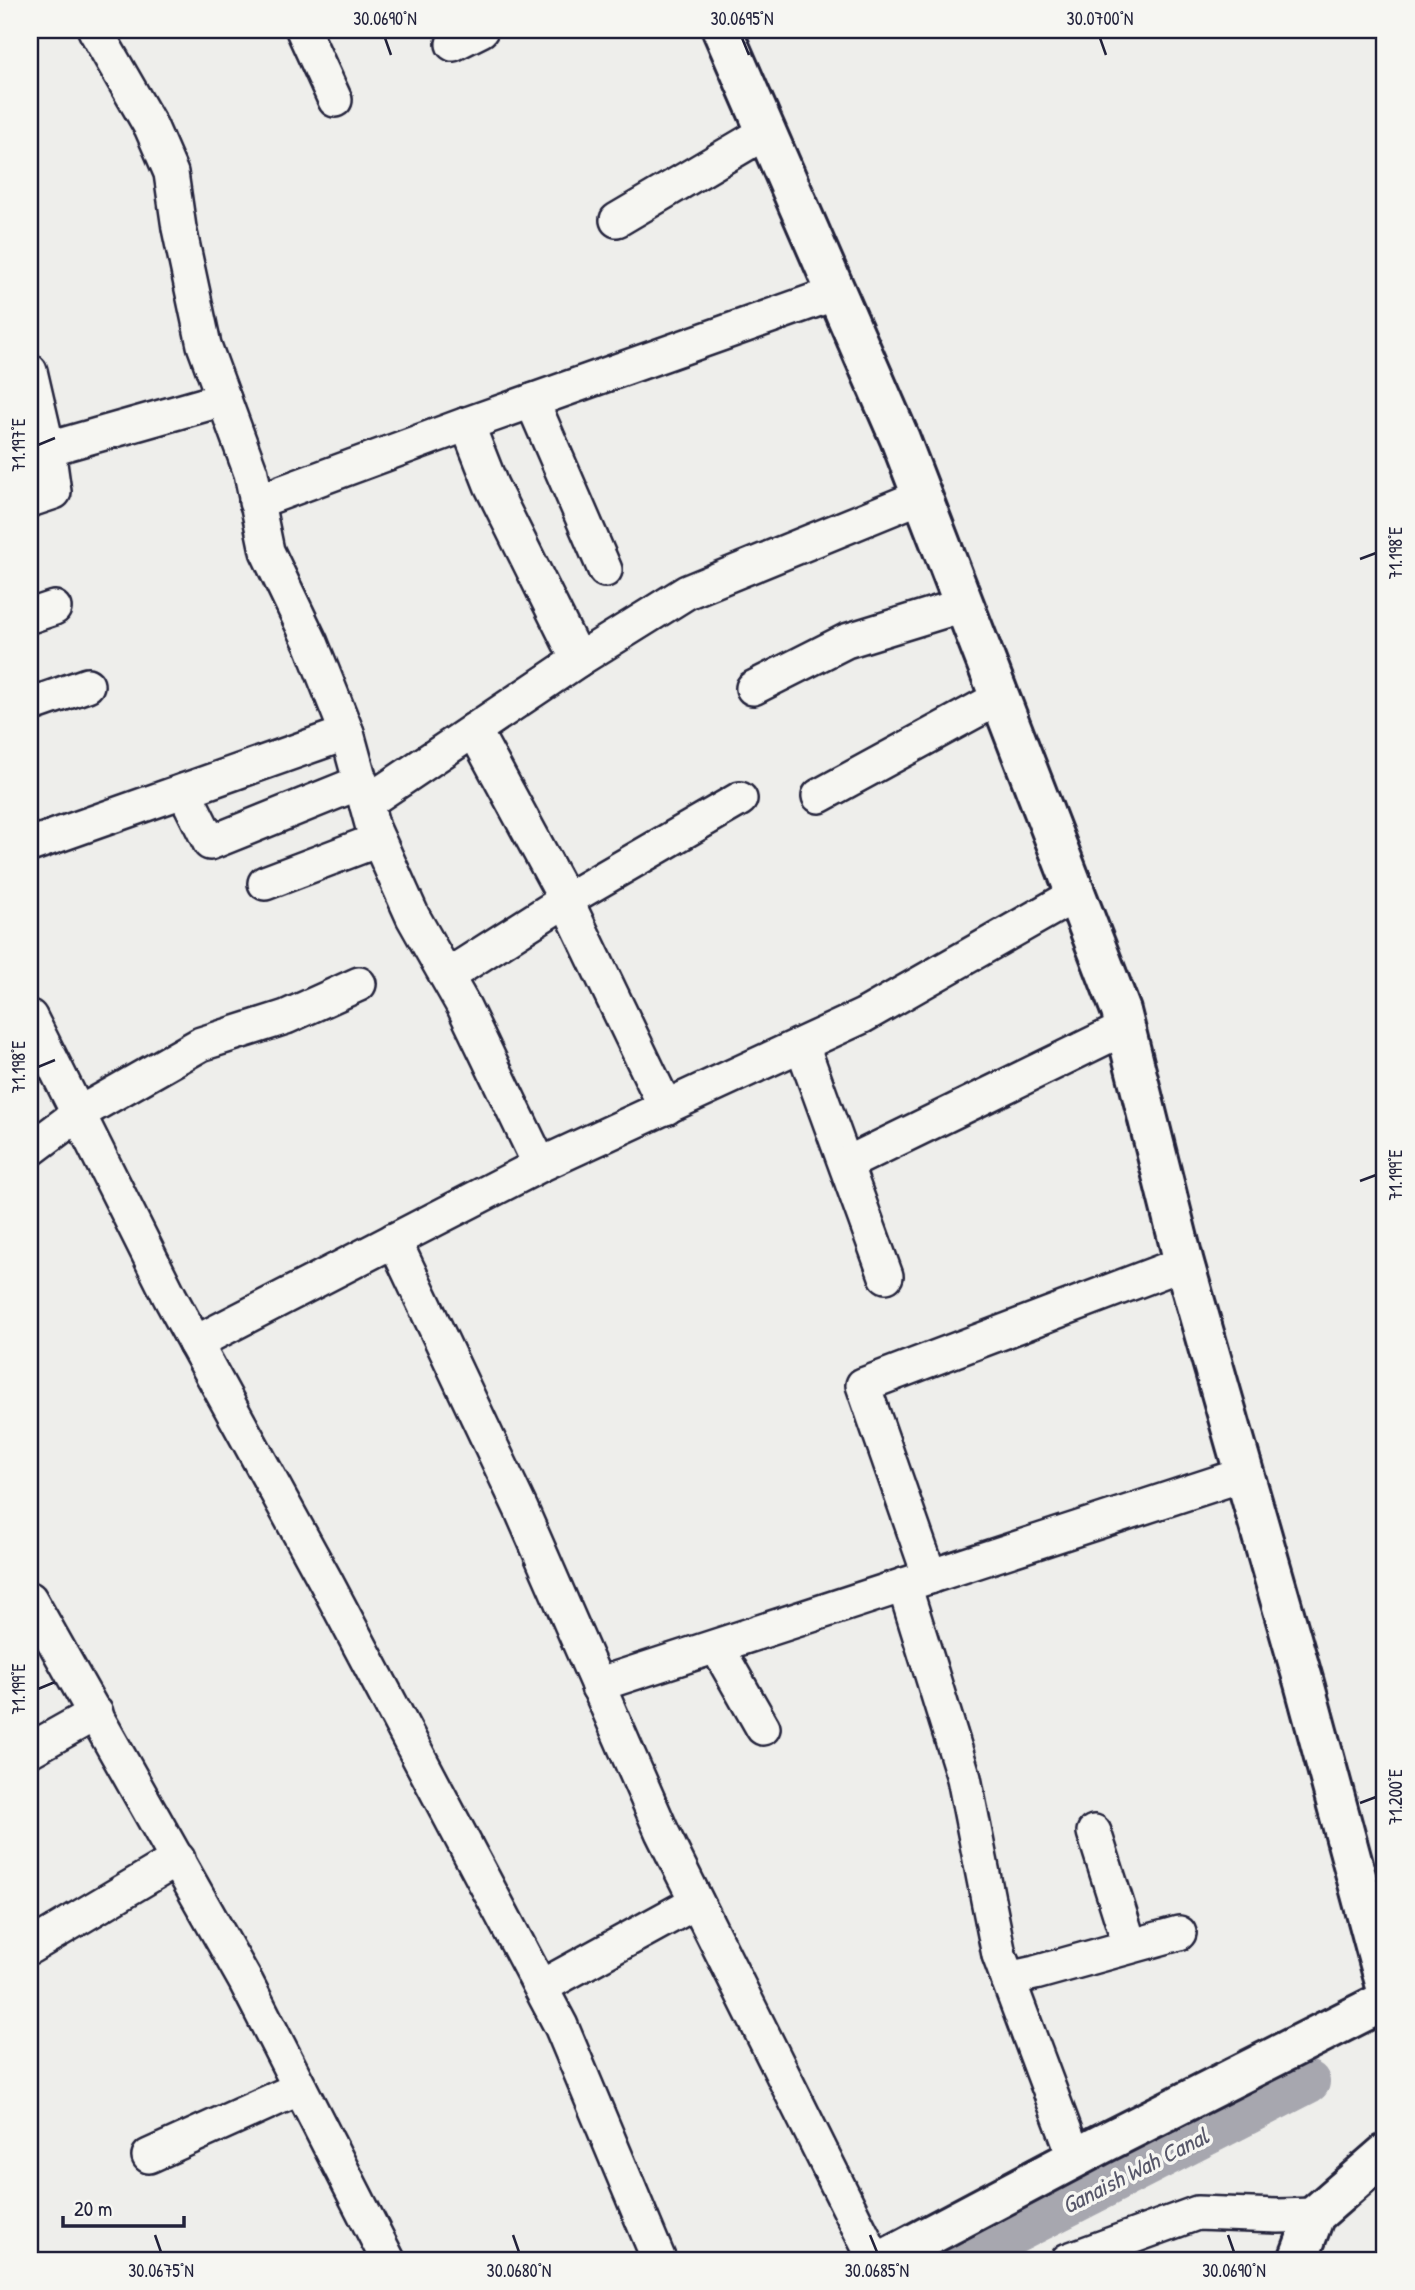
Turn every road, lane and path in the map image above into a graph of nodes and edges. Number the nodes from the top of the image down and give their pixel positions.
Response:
1 (95, 30) edge
2 (303, 30) edge
3 (722, 30) edge
4 (335, 100) dead end
5 (766, 132) junction
6 (617, 220) dead end
7 (836, 293) junction
8 (30, 371) edge
9 (224, 399) junction
10 (532, 401) junction
11 (467, 424) junction
12 (48, 449) junction
13 (922, 496) junction
14 (30, 500) edge
15 (256, 502) junction
16 (605, 570) dead end
17 (963, 605) junction
18 (578, 660) junction
19 (87, 685) dead end
20 (753, 688) dead end
21 (999, 698) junction
22 (30, 705) edge
23 (474, 730) junction
24 (347, 733) junction
25 (184, 791) junction
26 (364, 792) junction
27 (819, 796) dead end
28 (740, 799) dead end
29 (379, 840) junction
30 (30, 845) edge
31 (265, 883) dead end
32 (1075, 895) junction
33 (566, 900) junction
34 (447, 976) junction
35 (359, 984) dead end
36 (30, 1017) edge
37 (1125, 1028) junction
38 (802, 1045) junction
39 (666, 1108) junction
40 (78, 1114) junction
41 (30, 1150) edge
42 (846, 1164) junction
43 (540, 1165) junction
44 (394, 1240) junction
45 (1184, 1263) junction
46 (886, 1276) dead end
47 (195, 1342) junction
48 (1245, 1474) junction
49 (917, 1581) junction
50 (31, 1604) edge
51 (717, 1647) junction
52 (598, 1687) junction
53 (96, 1713) junction
54 (763, 1728) dead end
55 (30, 1750) edge
56 (1094, 1832) dead end
57 (178, 1859) junction
58 (696, 1902) junction
59 (1179, 1933) dead end
60 (1130, 1945) junction
61 (30, 1947) edge
62 (1008, 1979) junction
63 (1385, 1983) edge
64 (541, 1987) junction
65 (1385, 2001) edge
66 (300, 2088) junction
67 (1385, 2154) edge
68 (149, 2156) dead end
69 (1075, 2158) junction
70 (1315, 2215) junction
71 (388, 2260) edge
72 (659, 2260) edge
73 (875, 2260) edge
74 (883, 2260) edge
75 (1068, 2260) edge
76 (1298, 2260) edge

1 - 9 street
2 - 4 street
3 - 5 street
5 - 6 street
5 - 7 street
7 - 10 street
7 - 13 street
8 - 12 street
9 - 12 street
9 - 15 street
10 - 11 street
10 - 16 street
11 - 15 street
11 - 18 street
12 - 14 street
13 - 17 street
13 - 18 street
15 - 24 street
17 - 20 street
17 - 21 street
18 - 23 street
19 - 22 street
21 - 27 street
21 - 32 street
23 - 26 street
23 - 33 street
24 - 25 street
24 - 26 street
25 - 26 street
25 - 30 street
26 - 29 street
28 - 33 street
29 - 31 street
29 - 34 street
32 - 37 street
32 - 38 street
33 - 34 street
33 - 39 street
34 - 43 street
35 - 40 street
36 - 40 street
37 - 42 street
37 - 45 street
38 - 39 street
38 - 42 street
39 - 43 street
40 - 41 street
40 - 47 street
42 - 46 street
43 - 44 street
44 - 47 street
44 - 52 street
45 - 48 street
45 - 49 street
47 - 64 street
48 - 49 street
48 - 63 street
49 - 51 street
49 - 62 street
50 - 53 street
51 - 52 street
51 - 54 street
52 - 58 street
53 - 55 street
53 - 57 street
56 - 60 street
57 - 61 street
57 - 66 street
58 - 64 street
58 - 73 street
59 - 60 street
60 - 62 street
62 - 69 street
64 - 72 street
65 - 69 street
66 - 68 street
66 - 71 street
67 - 70 street
69 - 74 street
70 - 75 street
70 - 76 street

